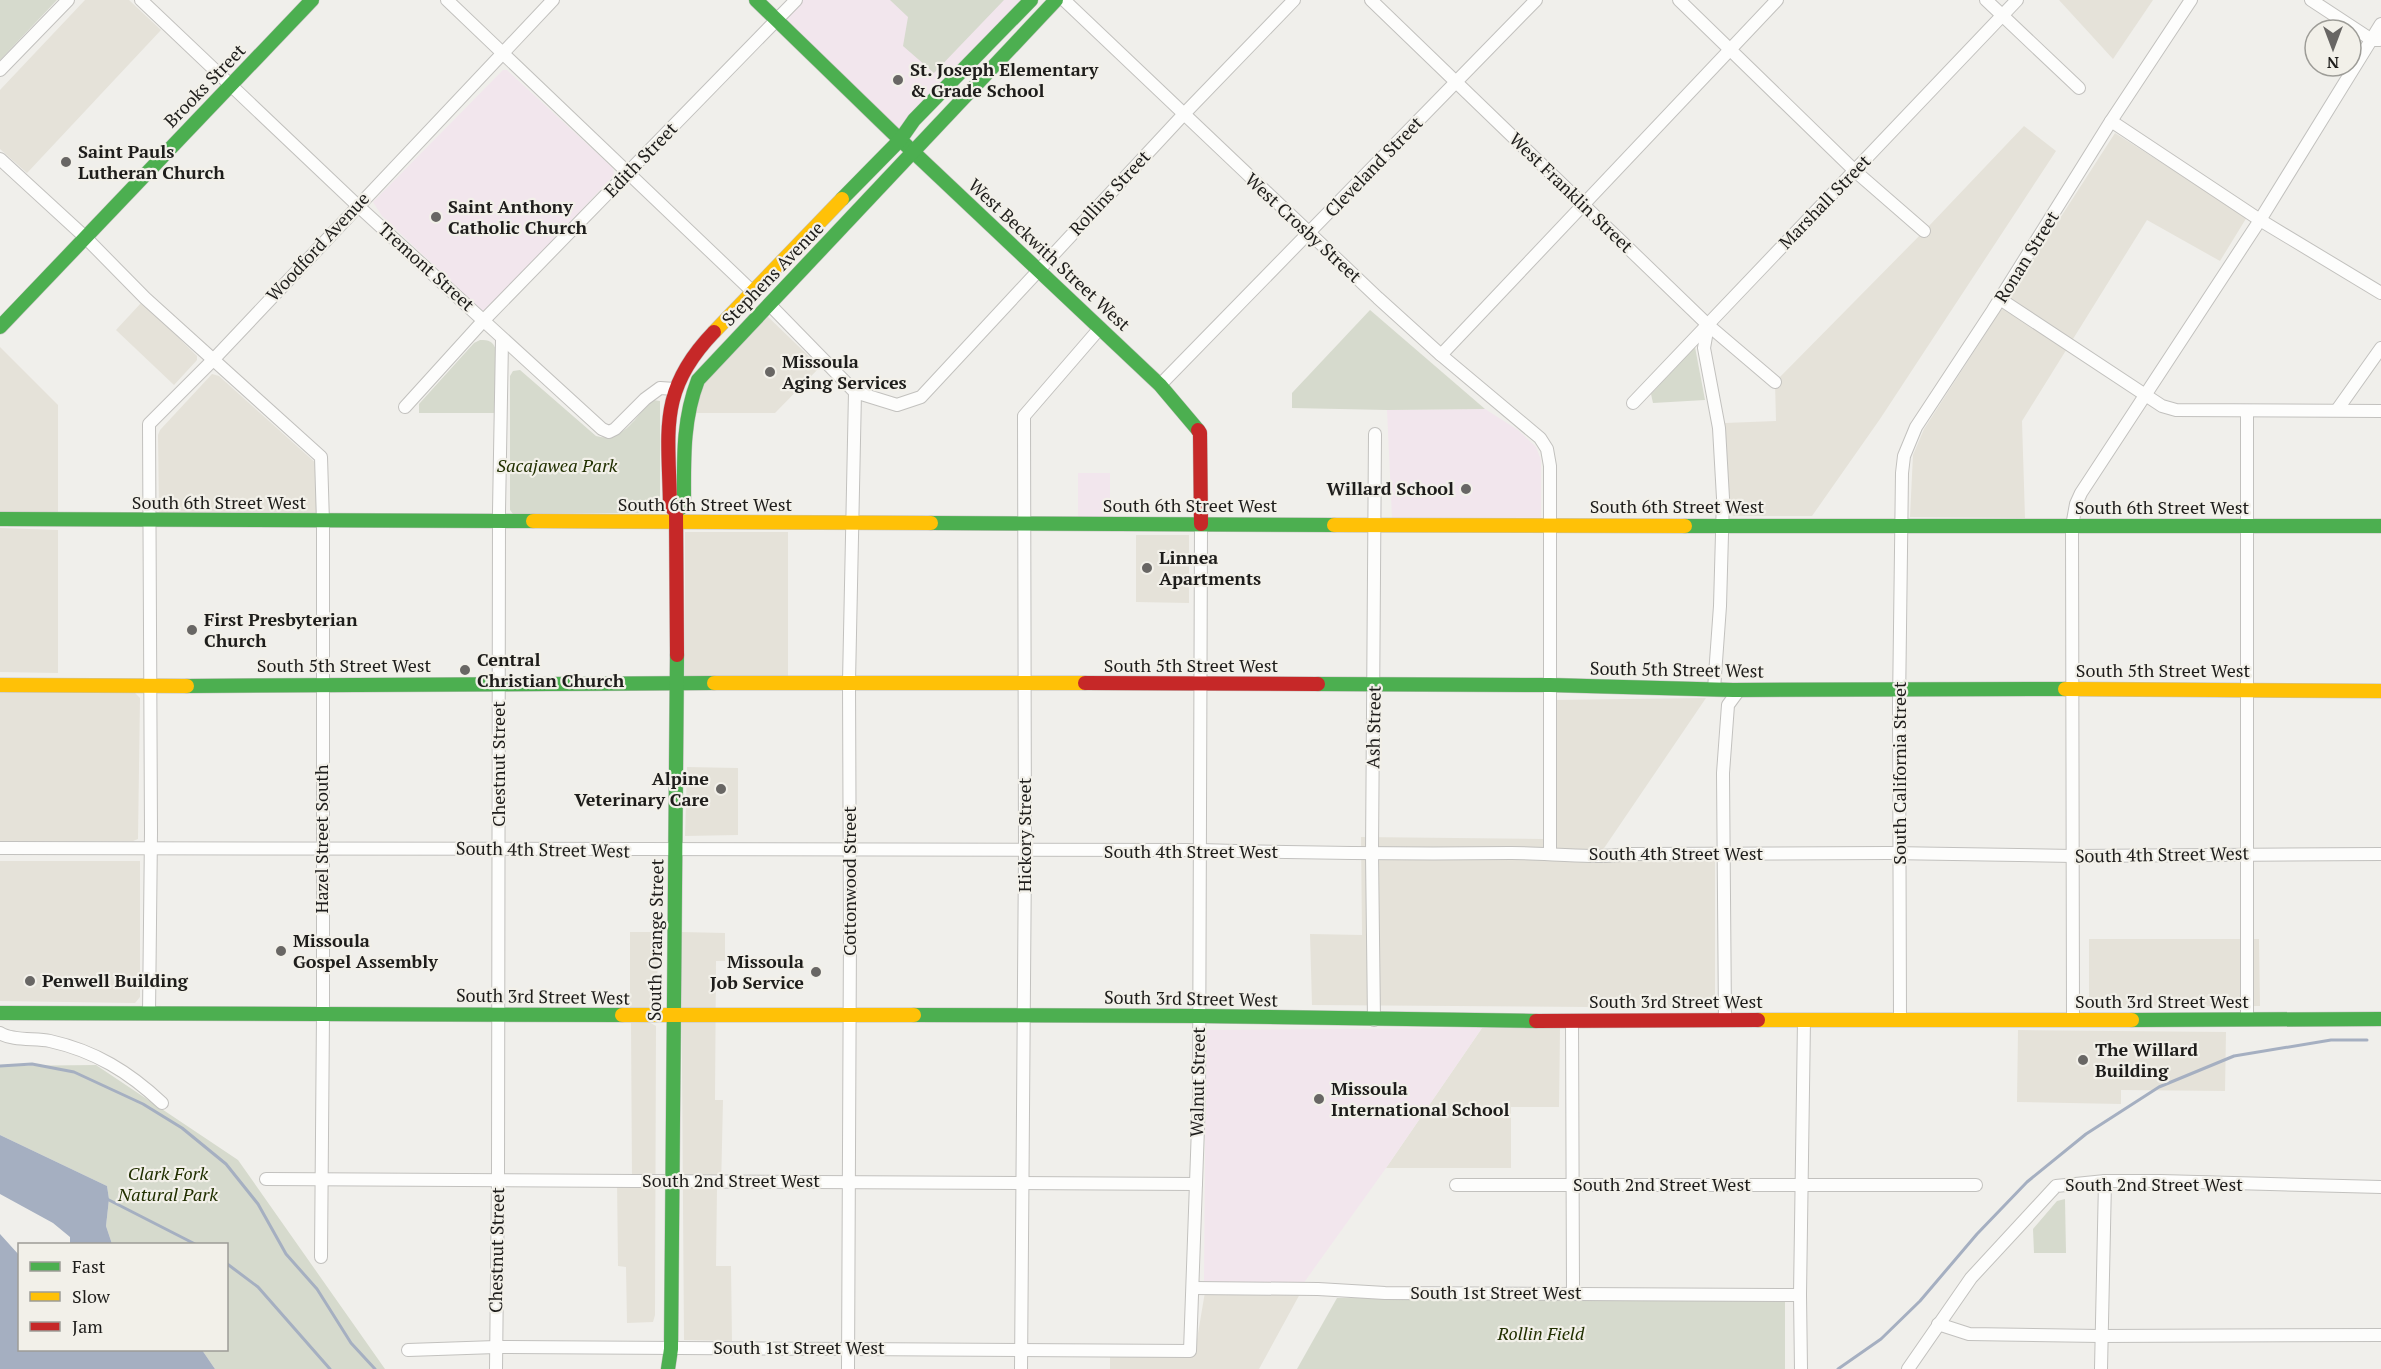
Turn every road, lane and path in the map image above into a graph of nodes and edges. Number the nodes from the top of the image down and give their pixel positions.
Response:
1 (68, 0) edge
2 (141, 0) edge
3 (312, 0) edge
4 (447, 0) edge
5 (553, 0) edge
6 (756, 0) edge
7 (796, 0) edge
8 (1031, 0) edge
9 (1056, 0) edge
10 (1064, 0) edge
11 (1294, 0) edge
12 (1371, 0) edge
13 (1536, 0) edge
14 (1679, 0) edge
15 (1778, 0) edge
16 (1986, 0) edge
17 (2018, 0) edge
18 (2191, 0) edge
19 (2311, 0) edge
20 (2003, 15) junction
21 (777, 20) junction
22 (2381, 24) edge
23 (2376, 40) edge
24 (1731, 49) junction
25 (502, 54) junction
26 (0, 70) edge
27 (1456, 83) junction
28 (231, 86) junction
29 (2079, 88) dead end
30 (1183, 115) junction
31 (2111, 121) junction
32 (900, 140) junction
33 (913, 152) junction
34 (0, 159) edge
35 (1855, 171) junction
36 (628, 174) junction
37 (1584, 204) junction
38 (357, 205) junction
39 (2260, 220) junction
40 (1924, 231) dead end
41 (1309, 233) junction
42 (85, 237) junction
43 (1038, 269) junction
44 (753, 293) junction
45 (2381, 293) edge
46 (2000, 299) junction
47 (770, 304) junction
48 (484, 320) junction
49 (1708, 325) junction
50 (0, 327) edge
51 (1100, 328) junction
52 (502, 340) junction
53 (2381, 348) edge
54 (1441, 355) junction
55 (213, 360) junction
56 (1774, 382) dead end
57 (1160, 385) junction
58 (675, 389) junction
59 (855, 392) junction
60 (2145, 395) junction
61 (408, 403) dead end
62 (1633, 403) dead end
63 (2337, 410) junction
64 (2247, 411) junction
65 (2381, 411) edge
66 (1375, 434) dead end
67 (676, 517) junction
68 (0, 519) edge
69 (149, 520) junction
70 (499, 521) junction
71 (323, 522) junction
72 (850, 524) junction
73 (1023, 524) junction
74 (1201, 524) junction
75 (1374, 524) junction
76 (1550, 525) junction
77 (1723, 525) junction
78 (1901, 526) junction
79 (2072, 526) junction
80 (2247, 526) junction
81 (2381, 526) edge
82 (849, 682) junction
83 (500, 683) junction
84 (1025, 683) junction
85 (322, 684) junction
86 (677, 684) junction
87 (1199, 684) junction
88 (0, 685) edge
89 (1550, 685) junction
90 (151, 686) junction
91 (1374, 686) junction
92 (1713, 688) junction
93 (1900, 688) junction
94 (2073, 689) junction
95 (1739, 690) junction
96 (2248, 690) junction
97 (2381, 691) edge
98 (0, 848) edge
99 (151, 848) junction
100 (322, 849) junction
101 (499, 849) junction
102 (848, 850) junction
103 (1201, 850) junction
104 (675, 851) junction
105 (1025, 852) junction
106 (1550, 853) junction
107 (1899, 853) junction
108 (1372, 854) junction
109 (1724, 854) junction
110 (2247, 854) junction
111 (2381, 854) edge
112 (2073, 856) junction
113 (0, 1013) edge
114 (149, 1013) junction
115 (323, 1013) junction
116 (498, 1014) junction
117 (850, 1015) junction
118 (673, 1016) junction
119 (1023, 1016) junction
120 (1199, 1016) junction
121 (1900, 1019) junction
122 (2381, 1019) edge
123 (1374, 1020) junction
124 (1725, 1020) junction
125 (1804, 1020) junction
126 (2073, 1020) junction
127 (2247, 1020) junction
128 (1572, 1021) junction
129 (0, 1033) edge
130 (162, 1103) dead end
131 (266, 1179) dead end
132 (322, 1179) junction
133 (498, 1180) junction
134 (672, 1180) junction
135 (2104, 1181) junction
136 (849, 1182) junction
137 (1022, 1182) junction
138 (1196, 1184) junction
139 (1456, 1185) dead end
140 (1573, 1185) junction
141 (1802, 1185) junction
142 (1976, 1185) dead end
143 (2381, 1187) edge
144 (321, 1257) dead end
145 (1193, 1288) junction
146 (1573, 1293) junction
147 (1800, 1295) junction
148 (1938, 1324) junction
149 (2381, 1335) edge
150 (2100, 1336) junction
151 (496, 1347) junction
152 (848, 1348) junction
153 (670, 1349) junction
154 (1021, 1349) junction
155 (408, 1350) dead end
156 (1190, 1351) joint
157 (496, 1369) edge
158 (668, 1369) edge
159 (848, 1369) edge
160 (1021, 1369) edge
161 (1801, 1369) edge
162 (1908, 1369) edge
163 (2101, 1369) edge

1 - 26 street
2 - 28 street, Tremont Street
3 - 28 main road, Brooks Street
4 - 25 street
5 - 25 street, Woodford Avenue
6 - 21 main road, West Beckwith Street West
7 - 21 street, Edith Street
8 - 32 main road, Stephens Avenue
9 - 33 main road, Stephens Avenue
10 - 30 street, West Crosby Street
11 - 30 street, Rollins Street
12 - 27 street, West Franklin Street
13 - 27 street, Cleveland Street
14 - 24 street
15 - 24 street
16 - 20 street
17 - 20 street, Marshall Street
18 - 31 street, Ronan Street
19 - 23 street
20 - 29 street
20 - 35 street, Marshall Street
21 - 32 main road, West Beckwith Street West
21 - 36 street, Edith Street
22 - 23 street
23 - 39 street
24 - 35 street
24 - 37 street
25 - 36 street
25 - 38 street, Woodford Avenue
27 - 37 street, West Franklin Street
27 - 41 street, Cleveland Street
28 - 38 street, Tremont Street
28 - 42 main road, Brooks Street
30 - 41 street, West Crosby Street
30 - 43 street, Rollins Street
31 - 39 street
31 - 46 street, Ronan Street
32 - 33 main road, West Beckwith Street West
32 - 44 main road, Stephens Avenue
33 - 43 main road, West Beckwith Street West
33 - 47 main road, Stephens Avenue
34 - 42 street
35 - 40 street
35 - 49 street, Marshall Street
36 - 44 street
36 - 48 street, Edith Street
37 - 49 street, West Franklin Street
37 - 54 street
38 - 48 street, Tremont Street
38 - 55 street, Woodford Avenue
39 - 45 street
39 - 60 street
41 - 54 street, West Crosby Street
41 - 57 street, Cleveland Street
42 - 50 main road, Brooks Street
42 - 55 street
43 - 51 main road, West Beckwith Street West
43 - 59 street, Rollins Street
44 - 58 main road, Stephens Avenue
46 - 60 street
46 - 78 street, Ronan Street
47 - 59 street
47 - 67 main road, Stephens Avenue
48 - 52 street, Tremont Street
48 - 61 street, Edith Street
49 - 56 street, West Franklin Street
49 - 62 street, Marshall Street
49 - 77 street
51 - 57 main road, West Beckwith Street West
51 - 73 street, Hickory Street
52 - 58 street, Tremont Street
52 - 70 street, Chestnut Street
53 - 63 street
54 - 76 street, West Crosby Street
55 - 69 street, Woodford Avenue
55 - 71 street, Hazel Street South
57 - 74 main road, West Beckwith Street West
58 - 67 main road, Stephens Avenue
59 - 72 street, Cottonwood Street
60 - 64 street
60 - 79 street
63 - 64 street
63 - 65 street
64 - 80 street
66 - 75 street, Ash Street
67 - 70 main road, South 6th Street West
67 - 72 main road, South 6th Street West
67 - 86 main road, South Orange Street
68 - 69 main road, South 6th Street West
69 - 71 main road, South 6th Street West
69 - 90 street, Woodford Avenue
70 - 71 main road, South 6th Street West
70 - 83 street, Chestnut Street
71 - 85 street, Hazel Street South
72 - 73 main road, South 6th Street West
72 - 82 street, Cottonwood Street
73 - 74 main road, South 6th Street West
73 - 84 street, Hickory Street
74 - 75 main road, South 6th Street West
74 - 87 street, Walnut Street
75 - 76 main road, South 6th Street West
75 - 91 street, Ash Street
76 - 77 main road, South 6th Street West
76 - 89 street
77 - 78 main road, South 6th Street West
77 - 92 street
78 - 79 main road, South 6th Street West
78 - 93 street, South California Street
79 - 80 main road, South 6th Street West
79 - 94 street
80 - 81 main road, South 6th Street West
80 - 96 street
82 - 84 main road, South 5th Street West
82 - 86 main road, South 5th Street West
82 - 102 street, Cottonwood Street
83 - 85 main road, South 5th Street West
83 - 86 main road, South 5th Street West
83 - 101 street, Chestnut Street
84 - 87 main road, South 5th Street West
84 - 105 street, Hickory Street
85 - 90 main road, South 5th Street West
85 - 100 street, Hazel Street South
86 - 104 main road, South Orange Street
87 - 91 main road, South 5th Street West
87 - 103 street, Walnut Street
88 - 90 main road, South 5th Street West
89 - 91 main road, South 5th Street West
89 - 92 main road, South 5th Street West
89 - 106 street
90 - 99 street, Woodford Avenue
91 - 108 street, Ash Street
92 - 95 main road, South 5th Street West
93 - 94 main road, South 5th Street West
93 - 95 main road, South 5th Street West
93 - 107 street, South California Street
94 - 96 main road, South 5th Street West
94 - 112 street
95 - 109 street
96 - 97 main road, South 5th Street West
96 - 110 street
98 - 99 street, South 4th Street West
99 - 100 street, South 4th Street West
99 - 114 street, Woodford Avenue
100 - 101 street, South 4th Street West
100 - 115 street, Hazel Street South
101 - 104 street, South 4th Street West
101 - 116 street, Chestnut Street
102 - 104 street, South 4th Street West
102 - 105 street, South 4th Street West
102 - 117 street, Cottonwood Street
103 - 105 street, South 4th Street West
103 - 108 street, South 4th Street West
103 - 120 street, Walnut Street
104 - 118 main road, South Orange Street
105 - 119 street, Hickory Street
106 - 108 street, South 4th Street West
106 - 109 street, South 4th Street West
107 - 109 street, South 4th Street West
107 - 112 street, South 4th Street West
107 - 121 street, South California Street
108 - 123 street, Ash Street
109 - 124 street
110 - 111 street, South 4th Street West
110 - 112 street, South 4th Street West
110 - 127 street
112 - 126 street
113 - 114 main road, South 3rd Street West
114 - 115 main road, South 3rd Street West
115 - 116 main road, South 3rd Street West
115 - 132 street, Hazel Street South
116 - 118 main road, South 3rd Street West
116 - 133 street, Chestnut Street
117 - 118 main road, South 3rd Street West
117 - 119 main road, South 3rd Street West
117 - 136 street, Cottonwood Street
118 - 134 main road, South Orange Street
119 - 120 main road, South 3rd Street West
119 - 137 street, Hickory Street
120 - 123 main road, South 3rd Street West
120 - 138 street, Walnut Street
121 - 125 main road, South 3rd Street West
121 - 126 main road, South 3rd Street West
122 - 127 main road, South 3rd Street West
123 - 128 main road, South 3rd Street West
124 - 125 main road, South 3rd Street West
124 - 128 main road, South 3rd Street West
125 - 141 street
126 - 127 main road, South 3rd Street West
128 - 140 street
129 - 130 street
131 - 132 street, South 2nd Street West
132 - 133 street, South 2nd Street West
132 - 144 street, Hazel Street South
133 - 134 street, South 2nd Street West
133 - 151 street, Chestnut Street
134 - 136 street, South 2nd Street West
134 - 153 main road, South Orange Street
135 - 143 street, South 2nd Street West
135 - 148 street, South 2nd Street West
135 - 150 street
136 - 137 street, South 2nd Street West
136 - 152 street, Cottonwood Street
137 - 138 street, South 2nd Street West
137 - 154 street, Hickory Street
138 - 145 street, Walnut Street
139 - 140 street, South 2nd Street West
140 - 141 street, South 2nd Street West
140 - 146 street
141 - 142 street, South 2nd Street West
141 - 147 street
145 - 146 street, South 1st Street West
145 - 156 street, Walnut Street
146 - 147 street, South 1st Street West
147 - 161 street
148 - 150 street
148 - 162 street, South 2nd Street West
149 - 150 street
150 - 163 street
151 - 153 street, South 1st Street West
151 - 155 street, South 1st Street West
151 - 157 street, Chestnut Street
152 - 153 street, South 1st Street West
152 - 154 street, South 1st Street West
152 - 159 street, Cottonwood Street
153 - 158 main road, South Orange Street
154 - 156 street, South 1st Street West
154 - 160 street, Hickory Street

